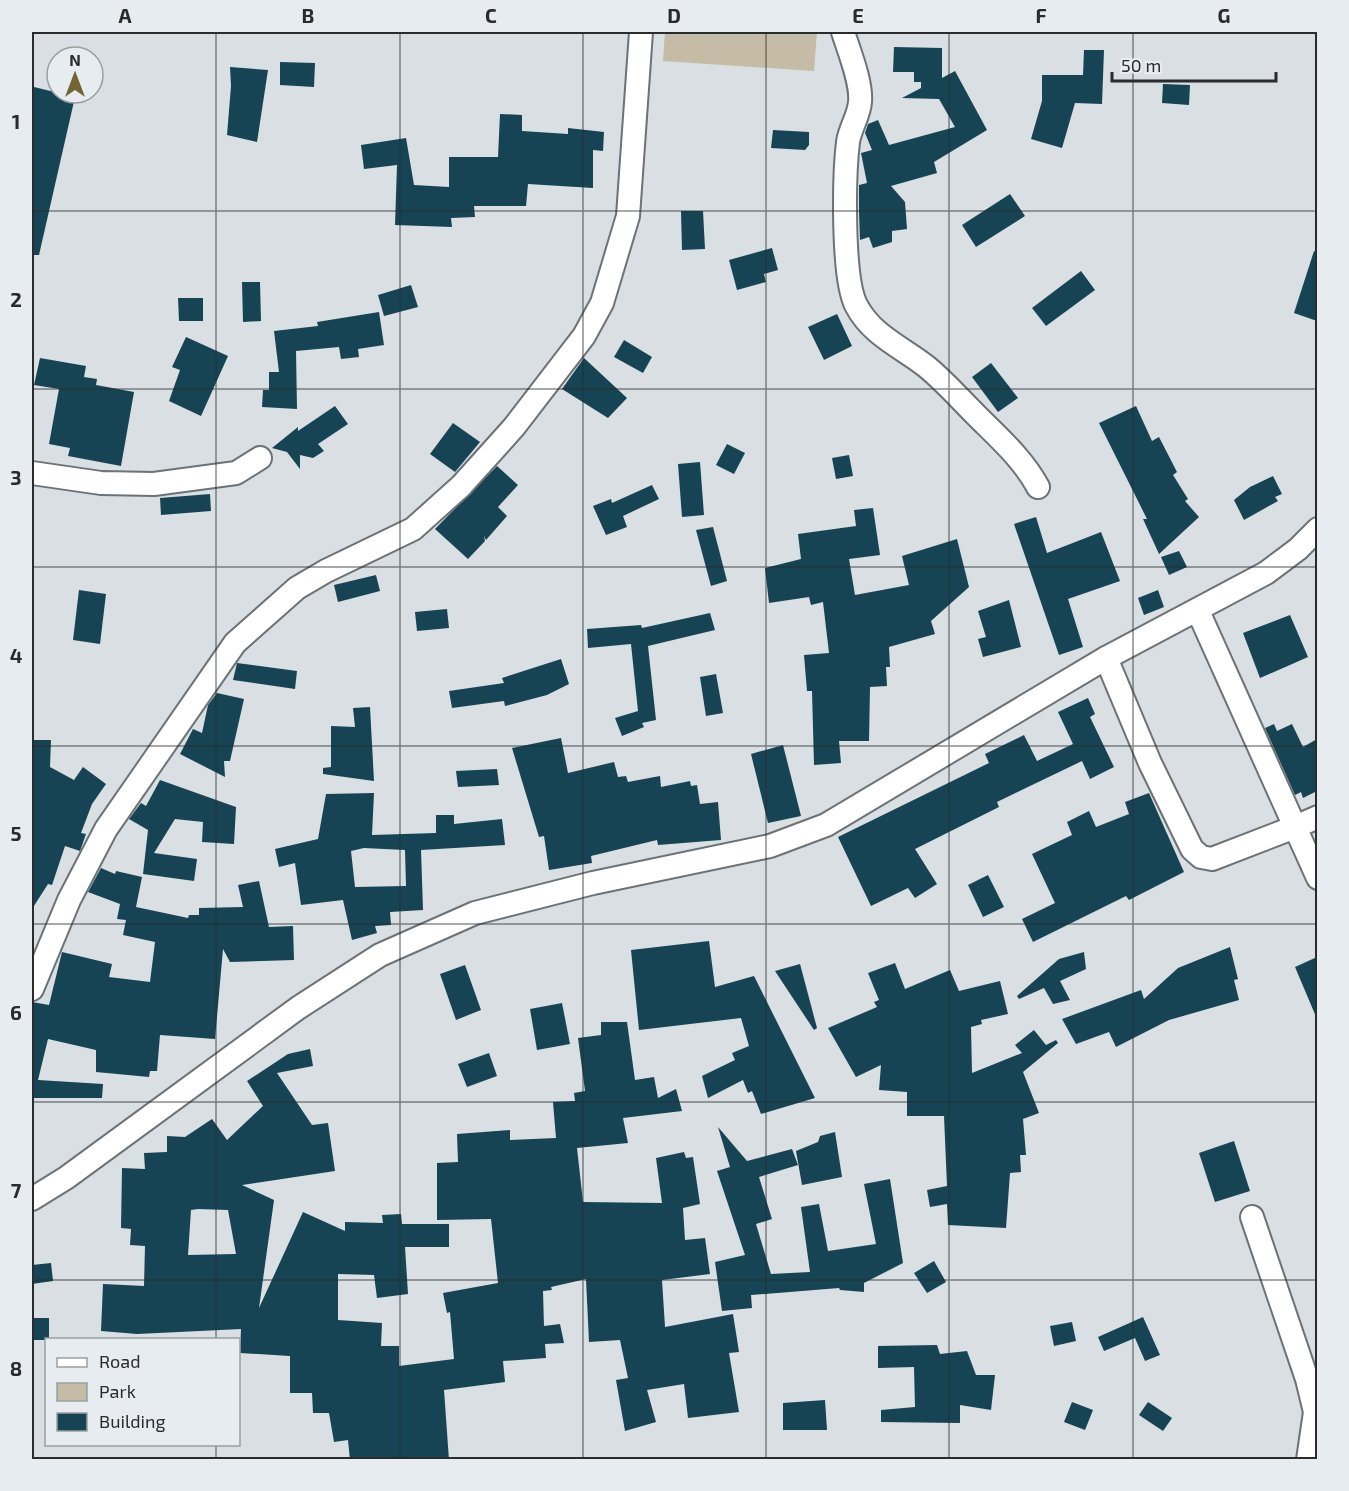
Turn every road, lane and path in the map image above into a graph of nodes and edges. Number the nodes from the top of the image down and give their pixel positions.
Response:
1 (641, 32) edge
2 (843, 32) edge
3 (260, 458) dead end
4 (32, 473) edge
5 (1038, 487) dead end
6 (1317, 529) edge
7 (1198, 611) junction
8 (1106, 658) junction
9 (1317, 817) edge
10 (1295, 827) junction
11 (1317, 878) edge
12 (32, 989) edge
13 (32, 1200) edge
14 (1252, 1218) dead end
15 (1308, 1460) edge

1 - 12 street
2 - 5 street
3 - 4 street
6 - 7 street
7 - 8 street
7 - 10 street
8 - 10 street
8 - 13 street
9 - 10 street
10 - 11 street
14 - 15 street

